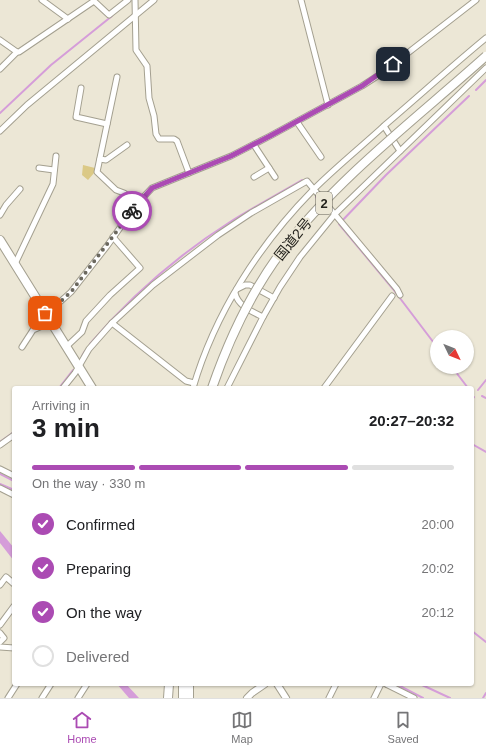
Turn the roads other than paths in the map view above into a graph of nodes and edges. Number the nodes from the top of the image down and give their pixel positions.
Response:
1 (42, 0) edge
2 (128, 0) edge
3 (136, 0) edge
4 (154, 0) edge
5 (301, 0) edge
6 (476, 0) edge
7 (136, 15) junction
8 (68, 19) junction
9 (486, 38) edge
10 (0, 40) edge
11 (17, 52) junction
12 (486, 56) edge
13 (486, 68) edge
14 (0, 69) edge
15 (117, 78) dead end
16 (81, 88) dead end
17 (328, 105) junction
18 (297, 122) junction
19 (107, 124) junction
20 (384, 126) junction
21 (0, 130) edge
22 (254, 144) junction
23 (127, 145) dead end
24 (400, 151) junction
25 (56, 156) dead end
26 (321, 157) dead end
27 (100, 159) junction
28 (39, 168) dead end
29 (269, 168) junction
30 (54, 170) junction
31 (190, 173) junction
32 (254, 177) dead end
33 (275, 177) dead end
34 (20, 189) dead end
35 (314, 189) junction
36 (137, 204) junction
37 (335, 214) junction
38 (0, 215) edge
39 (113, 237) junction
40 (0, 240) edge
41 (15, 264) junction
42 (236, 291) junction
43 (400, 295) dead end
44 (392, 296) dead end
45 (274, 298) junction
46 (45, 313) junction
47 (263, 317) junction
48 (51, 322) junction
49 (112, 323) junction
50 (22, 347) dead end
51 (66, 347) junction
52 (78, 367) junction
53 (64, 386) edge
54 (91, 386) edge
55 (194, 386) edge
56 (213, 386) edge
57 (228, 386) edge
58 (325, 386) edge
59 (12, 436) edge
60 (0, 445) edge
61 (0, 469) edge
62 (12, 475) edge
63 (0, 488) edge
64 (12, 494) edge
65 (12, 582) edge
66 (0, 585) edge
67 (12, 609) edge
68 (0, 626) edge
69 (0, 633) edge
70 (0, 642) edge
71 (0, 647) edge
72 (12, 648) edge
73 (16, 686) edge
74 (50, 686) edge
75 (86, 686) edge
76 (169, 686) edge
77 (183, 686) edge
78 (189, 686) edge
79 (262, 686) edge
80 (278, 686) edge
81 (335, 686) edge
82 (380, 686) edge
83 (390, 686) edge
84 (8, 698) edge
85 (42, 698) edge
86 (78, 698) edge
87 (168, 698) edge
88 (183, 698) edge
89 (189, 698) edge
90 (247, 698) edge
91 (286, 698) edge
92 (329, 698) edge
93 (374, 698) edge
94 (414, 698) edge

1 - 8 street
2 - 8 street
3 - 7 street
4 - 7 street
5 - 17 street
6 - 17 street
7 - 21 street
7 - 31 street
8 - 11 street
9 - 20 street
10 - 11 street
11 - 14 street
12 - 56 main road, 国道2号 / 2, bridge
13 - 24 street
15 - 19 street
16 - 19 street
17 - 18 street
18 - 22 street
18 - 26 street
19 - 27 street
20 - 24 street
20 - 35 street
22 - 29 street
22 - 31 street
23 - 27 street
24 - 37 street
25 - 30 street
27 - 36 street
28 - 30 street
29 - 32 street
29 - 33 street
30 - 41 street
31 - 36 street
34 - 38 street
35 - 37 street
35 - 42 street
35 - 49 street
36 - 39 street
37 - 43 street
37 - 45 street
39 - 46 street
39 - 51 street
40 - 41 main road
41 - 46 main road
42 - 45 street
42 - 47 street
42 - 55 street
44 - 58 street
45 - 47 street
46 - 48 main road
47 - 57 street
48 - 50 street
48 - 51 main road
49 - 52 street
49 - 55 street
51 - 52 main road
52 - 53 street
52 - 54 main road
59 - 60 street
61 - 62 street
63 - 64 street
65 - 66 street
67 - 68 street
69 - 70 street
71 - 72 street
73 - 84 street
74 - 85 street
75 - 86 street
76 - 87 main road
77 - 88 main road
78 - 89 main road
79 - 90 street
80 - 91 street
81 - 92 street
82 - 93 street
83 - 94 street

